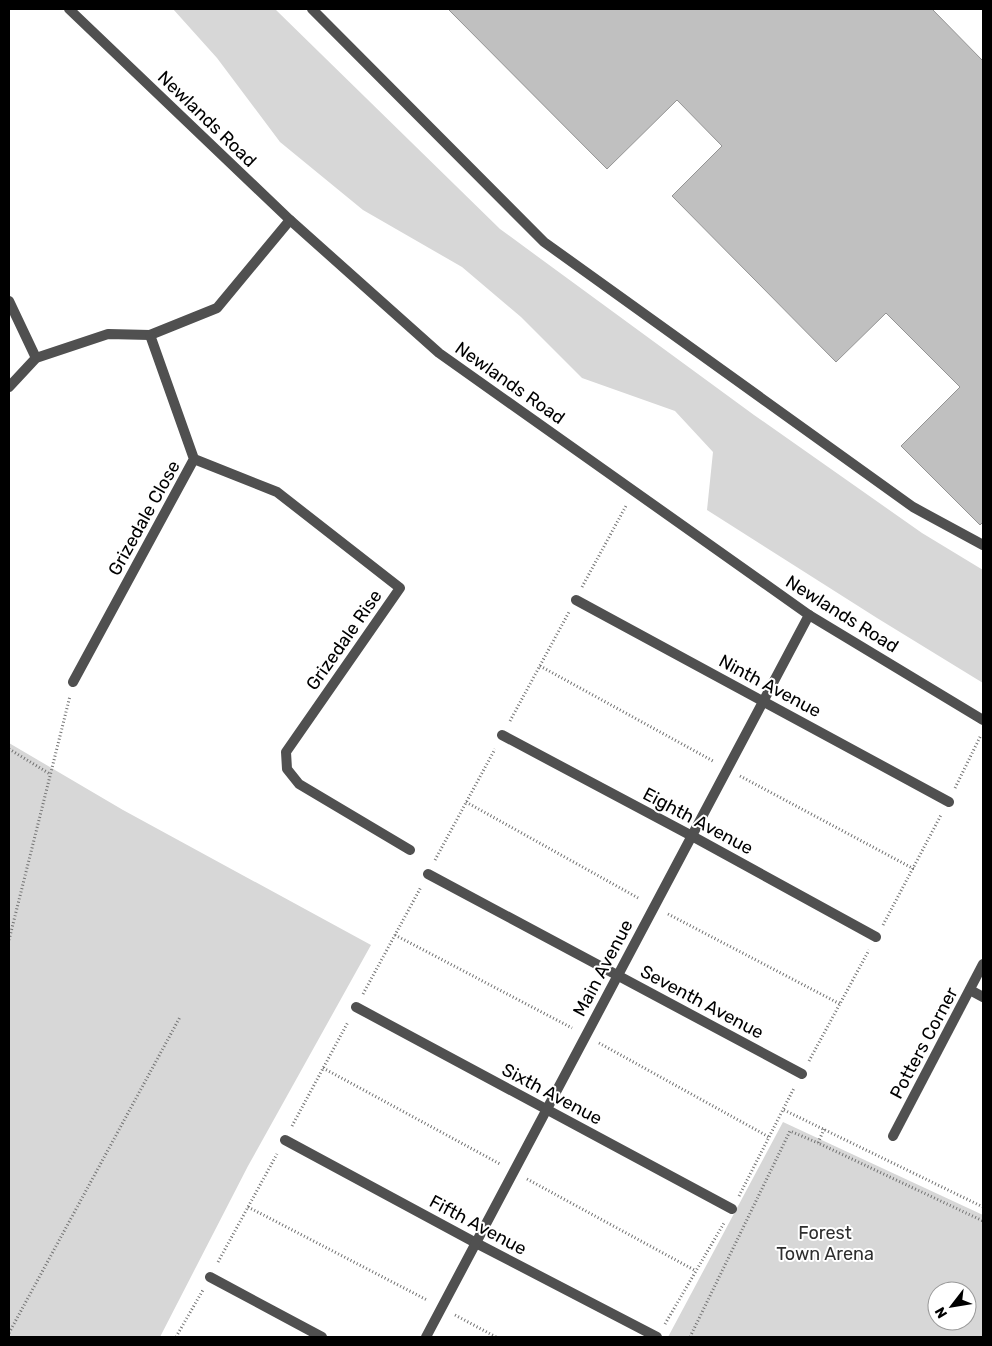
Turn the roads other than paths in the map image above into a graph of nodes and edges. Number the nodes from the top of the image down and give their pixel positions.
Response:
1 (69, 9) edge
2 (312, 9) edge
3 (290, 220) junction
4 (9, 301) edge
5 (150, 335) junction
6 (36, 358) junction
7 (9, 387) edge
8 (194, 459) junction
9 (983, 545) edge
10 (576, 600) road end
11 (809, 615) junction
12 (73, 682) road end
13 (763, 700) junction
14 (983, 720) edge
15 (502, 736) road end
16 (949, 802) road end
17 (692, 836) junction
18 (410, 850) dead end
19 (428, 874) road end
20 (876, 937) road end
21 (983, 964) edge
22 (617, 976) junction
23 (970, 990) junction
24 (983, 997) edge
25 (356, 1007) road end
26 (802, 1074) road end
27 (546, 1110) junction
28 (893, 1136) dead end
29 (284, 1140) road end
30 (732, 1209) road end
31 (476, 1243) junction
32 (210, 1277) road end
33 (659, 1334) edge
34 (322, 1337) edge
35 (426, 1337) edge

1 - 3 street, Newlands Road
2 - 9 street
3 - 5 street
3 - 11 street, Newlands Road
4 - 6 street
5 - 6 street
5 - 8 street, Grizedale Close
6 - 7 street
8 - 12 street, Grizedale Close
8 - 18 street, Grizedale Rise
10 - 13 street, Ninth Avenue
11 - 13 street, Main Avenue
11 - 14 street, Newlands Road
13 - 16 street, Ninth Avenue
13 - 17 street, Main Avenue
15 - 17 street, Eighth Avenue
17 - 20 street, Eighth Avenue
17 - 22 street, Main Avenue
19 - 22 street, Seventh Avenue
21 - 23 street, Potters Corner
22 - 26 street, Seventh Avenue
22 - 27 street, Main Avenue
23 - 24 street
23 - 28 street, Potters Corner
25 - 27 street, Sixth Avenue
27 - 30 street, Sixth Avenue
27 - 31 street, Main Avenue
29 - 31 street, Fifth Avenue
31 - 33 street, Fifth Avenue
31 - 35 street, Main Avenue
32 - 34 street

